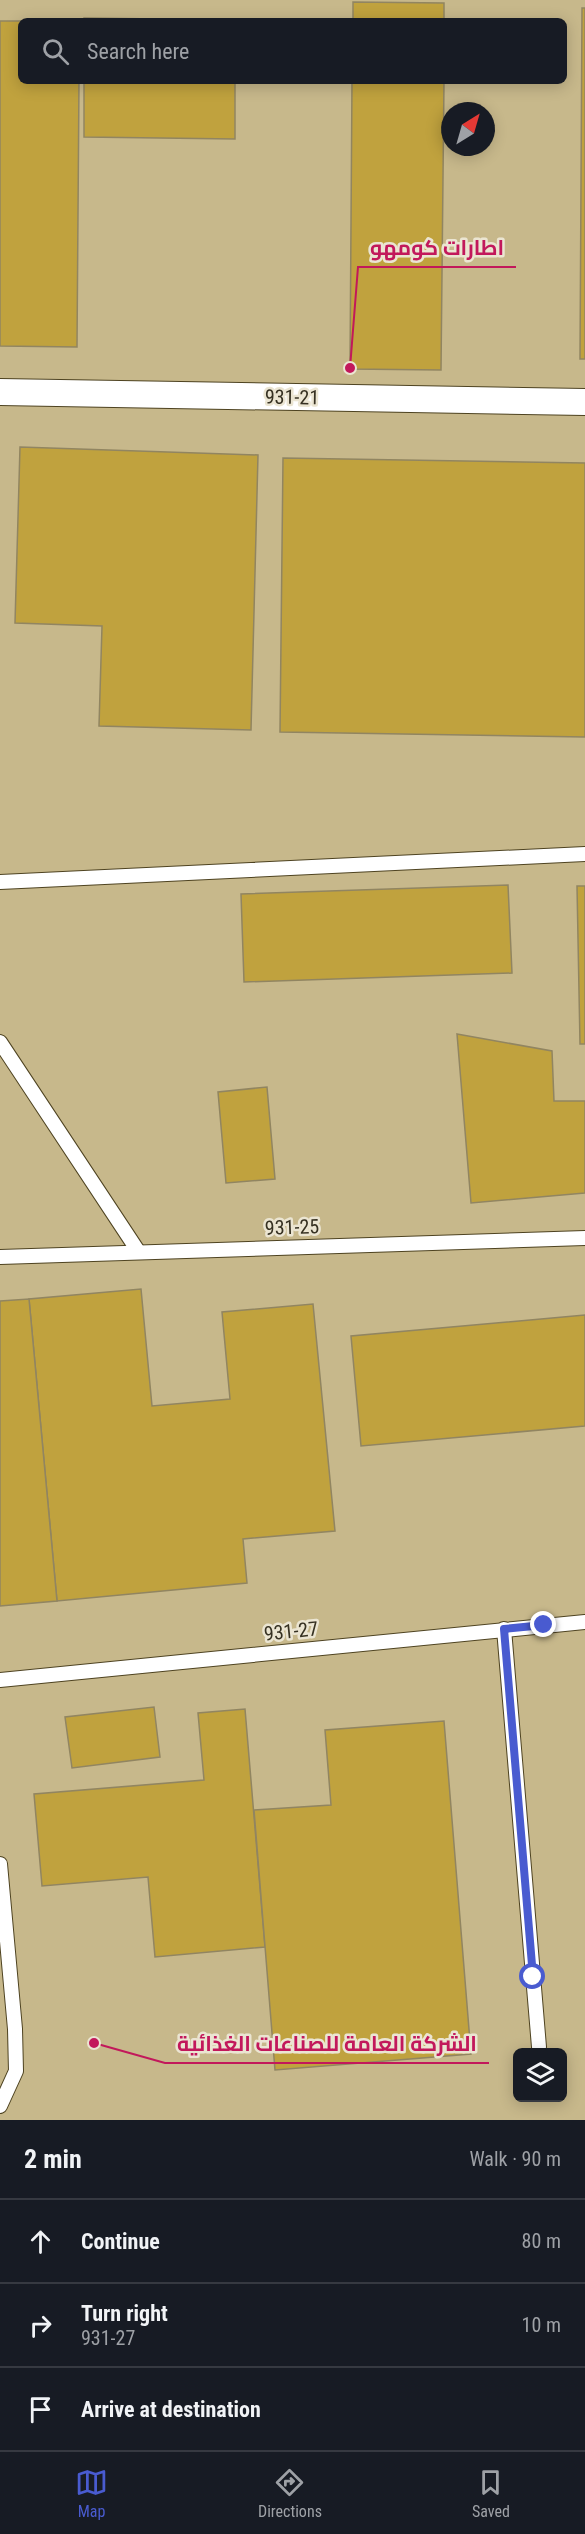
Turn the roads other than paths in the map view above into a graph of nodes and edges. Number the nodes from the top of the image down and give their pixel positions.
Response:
1 (0, 392) edge
2 (585, 402) edge
3 (585, 854) edge
4 (0, 882) edge
5 (0, 1042) edge
6 (585, 1238) edge
7 (138, 1251) junction
8 (0, 1257) edge
9 (585, 1622) edge
10 (504, 1629) junction
11 (0, 1680) edge
12 (0, 1864) edge
13 (539, 2047) dead end
14 (0, 2106) edge

1 - 2 street, 931-21
3 - 4 lane
5 - 7 lane
6 - 7 lane, 931-25
7 - 8 lane, 931-25
9 - 10 lane, 931-27
10 - 11 lane, 931-27
10 - 13 lane
12 - 14 lane

